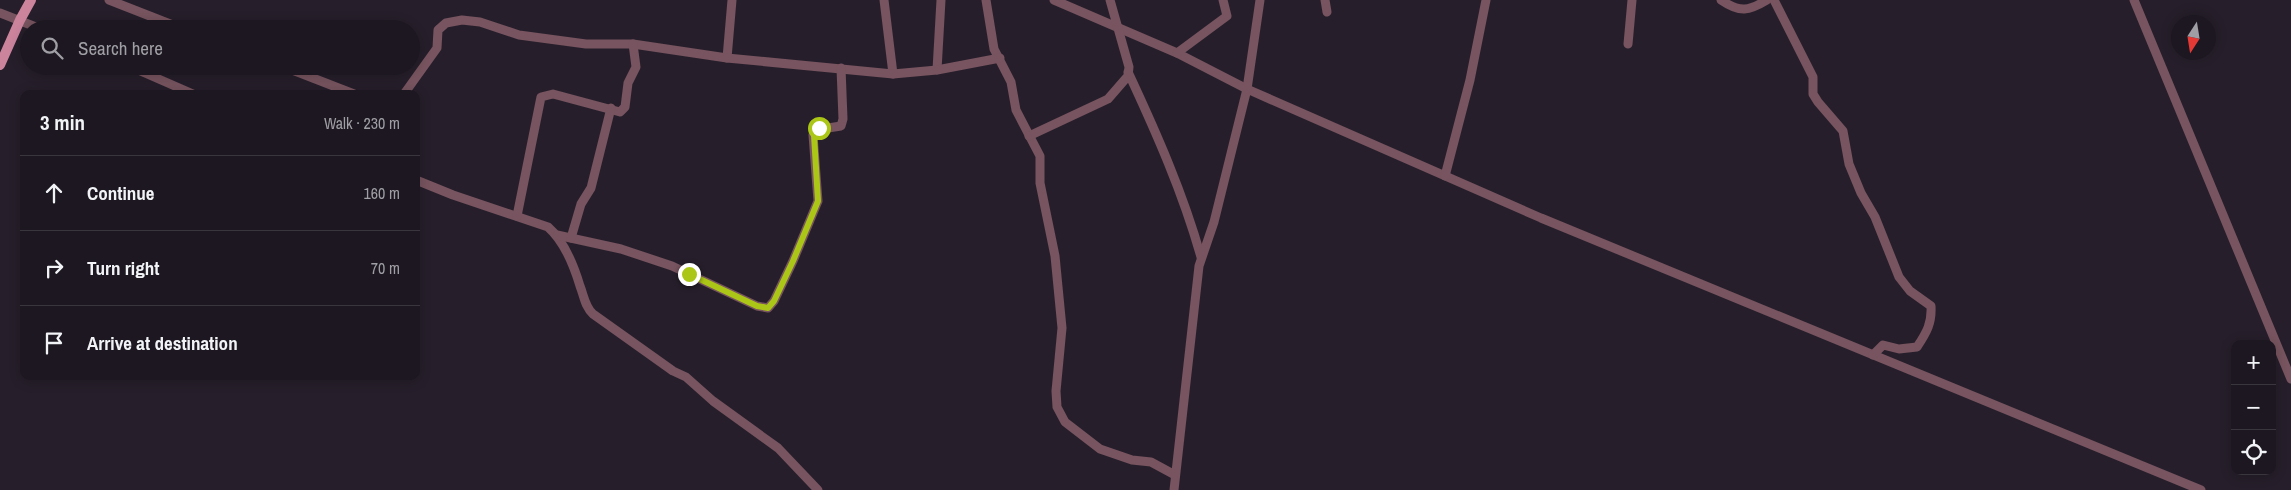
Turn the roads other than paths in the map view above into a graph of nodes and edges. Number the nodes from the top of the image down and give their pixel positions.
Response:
1 (31, 0) edge
2 (108, 0) edge
3 (732, 0) edge
4 (884, 0) edge
5 (940, 0) edge
6 (986, 0) edge
7 (1054, 0) edge
8 (1110, 0) edge
9 (1224, 0) edge
10 (1260, 0) edge
11 (1325, 0) edge
12 (1486, 0) edge
13 (1632, 0) edge
14 (1721, 0) edge
15 (1767, 0) edge
16 (1774, 0) edge
17 (2134, 0) edge
18 (1327, 12) dead end
19 (0, 13) edge
20 (20, 20) junction
21 (160, 20) edge
22 (1118, 28) junction
23 (633, 44) junction
24 (1628, 44) dead end
25 (1177, 53) junction
26 (728, 58) junction
27 (1000, 58) junction
28 (0, 65) edge
29 (841, 68) junction
30 (937, 70) junction
31 (420, 72) edge
32 (1128, 72) junction
33 (893, 74) junction
34 (150, 75) edge
35 (305, 75) edge
36 (418, 75) edge
37 (1247, 89) junction
38 (184, 90) edge
39 (344, 90) edge
40 (407, 90) edge
41 (611, 108) junction
42 (1029, 136) junction
43 (1445, 176) junction
44 (420, 181) edge
45 (517, 216) junction
46 (557, 235) junction
47 (571, 238) junction
48 (1201, 257) junction
49 (1873, 355) junction
50 (2291, 379) edge
51 (1175, 475) junction
52 (818, 490) edge
53 (1174, 490) edge
54 (2201, 490) edge

1 - 20 main road
2 - 21 street
3 - 26 street
4 - 33 street
5 - 30 street
6 - 27 street
7 - 22 street
8 - 22 street
9 - 25 street
10 - 37 street
11 - 18 street
12 - 43 street
13 - 24 street
14 - 15 street
16 - 49 street
17 - 50 street
19 - 20 street
20 - 28 main road
22 - 25 street
22 - 32 street
23 - 26 street
23 - 31 street
23 - 41 street
25 - 37 street
26 - 29 street
27 - 30 street
27 - 42 street
29 - 33 street
29 - 47 street
30 - 33 street
32 - 42 street
32 - 48 street
34 - 38 street
35 - 39 street
36 - 40 street
37 - 43 street
37 - 48 street
41 - 45 street
41 - 47 street
42 - 51 street
43 - 49 street
44 - 45 street
45 - 46 street
46 - 47 street
46 - 52 street
48 - 51 street
49 - 54 street
51 - 53 street

